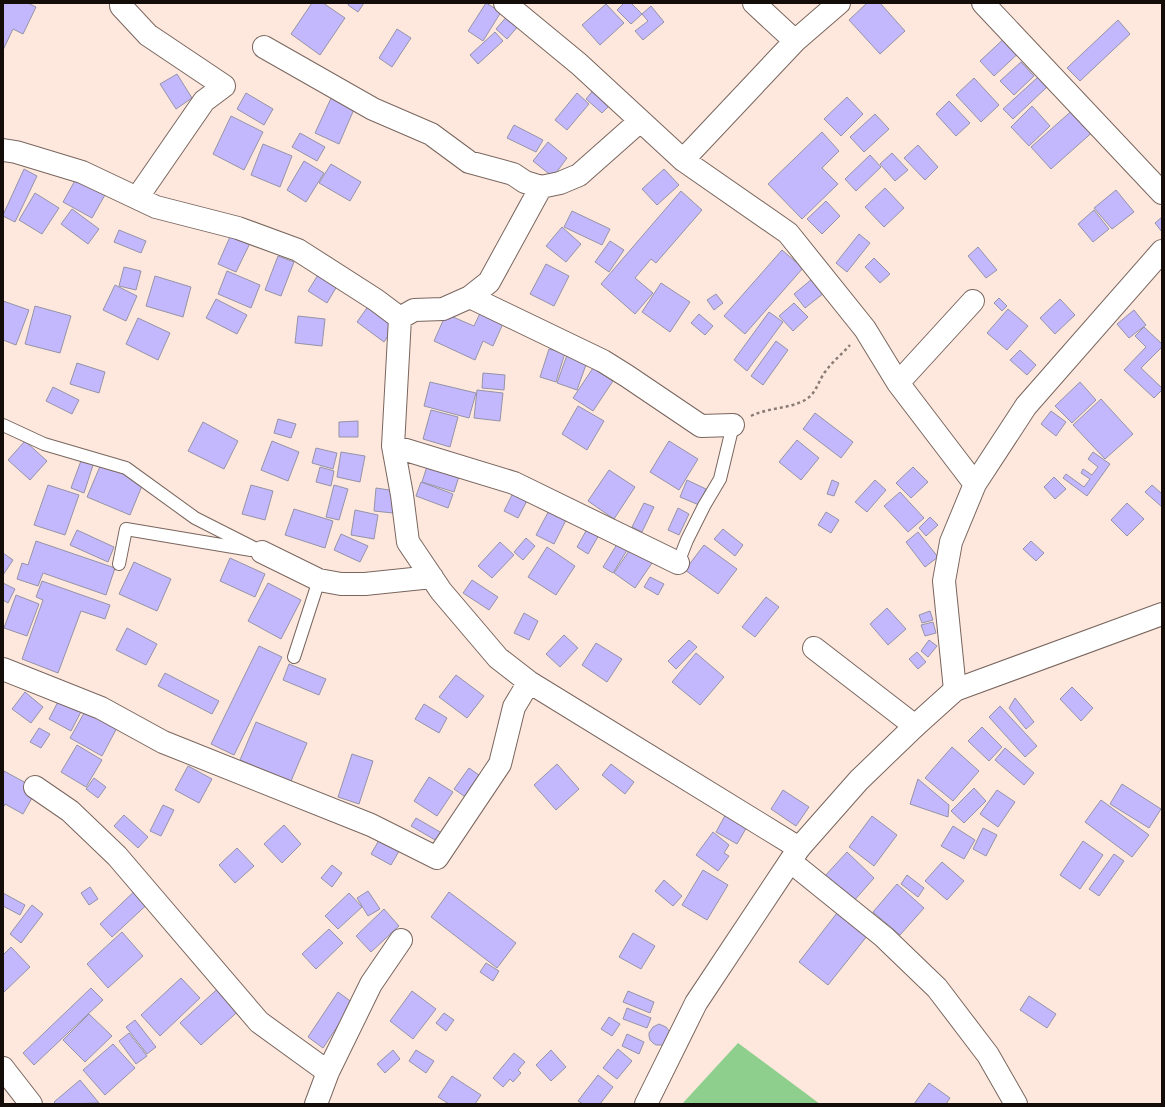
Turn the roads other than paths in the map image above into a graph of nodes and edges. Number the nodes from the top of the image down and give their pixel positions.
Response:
1 (122, 3) edge
2 (504, 3) edge
3 (754, 3) edge
4 (839, 3) edge
5 (983, 3) edge
6 (795, 41) junction
7 (264, 47) dead end
8 (640, 121) junction
9 (3, 150) edge
10 (683, 160) junction
11 (541, 187) junction
12 (1162, 193) edge
13 (136, 198) junction
14 (1162, 251) edge
15 (470, 297) junction
16 (973, 301) dead end
17 (400, 318) junction
18 (898, 382) junction
19 (3, 425) edge
20 (733, 425) joint
21 (393, 446) junction
22 (975, 484) junction
23 (262, 552) junction
24 (678, 563) joint
25 (119, 564) dead end
26 (432, 577) junction
27 (319, 580) junction
28 (1162, 614) edge
29 (814, 648) dead end
30 (294, 656) dead end
31 (3, 669) edge
32 (529, 682) junction
33 (955, 690) junction
34 (915, 726) junction
35 (35, 787) dead end
36 (795, 855) junction
37 (401, 940) dead end
38 (3, 1068) edge
39 (328, 1072) junction
40 (31, 1104) edge
41 (316, 1104) edge
42 (646, 1104) edge
43 (1016, 1104) edge

1 - 13 street
2 - 8 street
3 - 6 street
4 - 6 street
5 - 12 street
6 - 10 street
7 - 11 street
8 - 10 street
8 - 11 street
9 - 13 street
10 - 18 street
11 - 15 street
13 - 17 street
14 - 22 street
15 - 17 street
15 - 20 street
16 - 18 street
17 - 21 street
18 - 22 street
19 - 23 lane
20 - 24 lane
21 - 24 street
21 - 26 street
22 - 33 street
23 - 25 lane
23 - 27 street
26 - 27 street
26 - 32 street
27 - 30 lane
28 - 33 street
29 - 34 street
31 - 32 street
32 - 36 street
33 - 34 street
34 - 36 street
35 - 39 street
36 - 42 street
36 - 43 street
37 - 39 street
38 - 40 street
39 - 41 street

